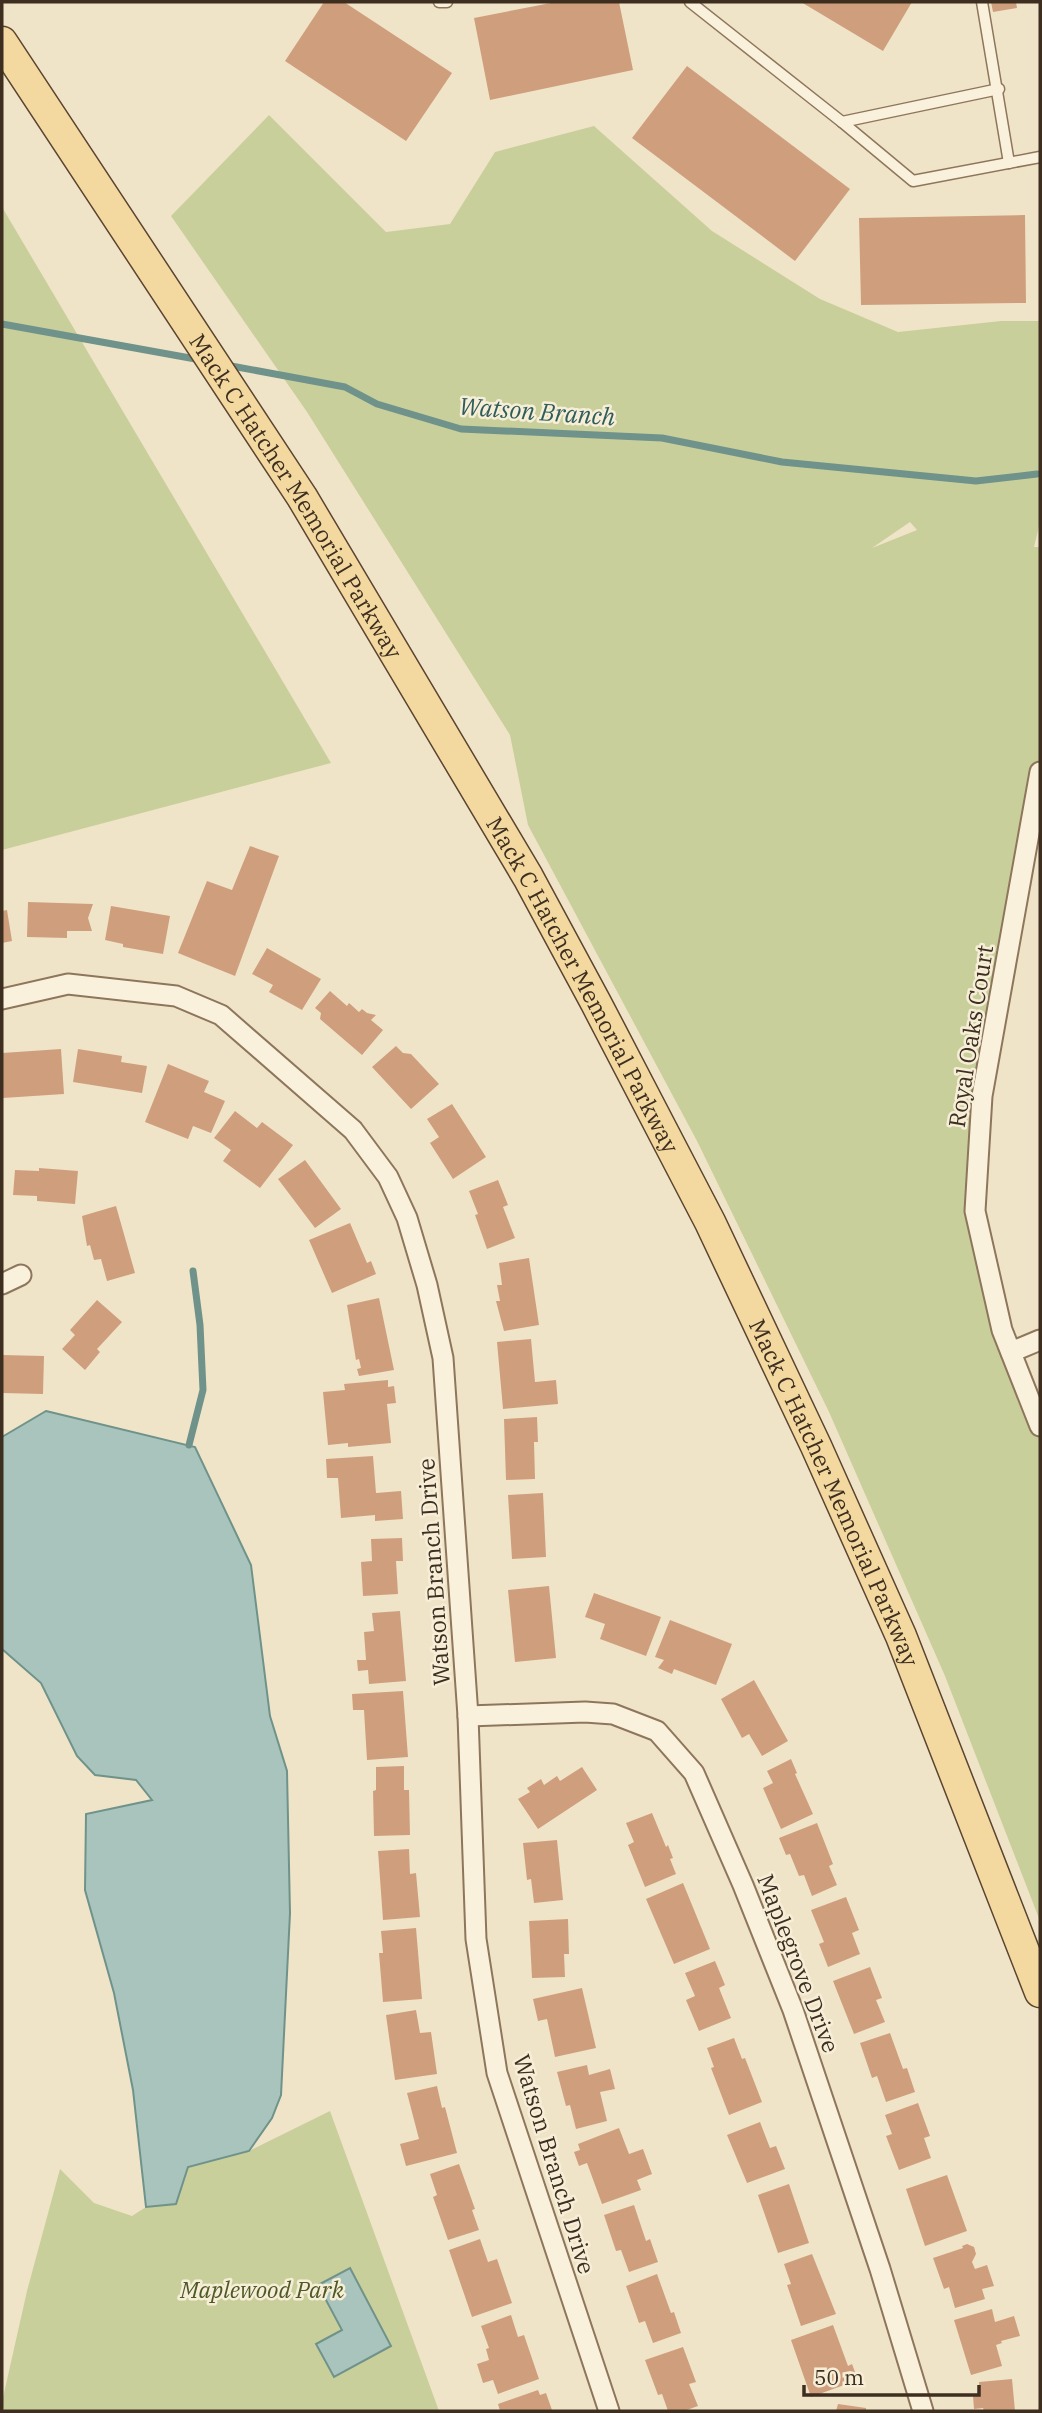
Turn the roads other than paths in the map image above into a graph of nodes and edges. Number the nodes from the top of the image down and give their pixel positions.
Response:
1 (439, 2) edge
2 (447, 2) edge
3 (690, 2) edge
4 (982, 2) edge
5 (2, 42) edge
6 (999, 89) junction
7 (842, 122) junction
8 (1040, 157) edge
9 (1009, 163) junction
10 (1040, 772) edge
11 (2, 999) edge
12 (21, 1275) dead end
13 (2, 1284) edge
14 (1040, 1340) edge
15 (1011, 1352) junction
16 (1040, 1426) edge
17 (468, 1716) junction
18 (1040, 1992) edge
19 (609, 2411) edge
20 (923, 2411) edge

1 - 2 lane
3 - 7 lane
4 - 6 lane
5 - 18 main road, Mack C Hatcher Memorial Parkway
6 - 7 lane
6 - 9 lane
7 - 9 lane
8 - 9 lane
10 - 15 street, Royal Oaks Court
11 - 17 street, Watson Branch Drive
12 - 13 street
14 - 15 street
15 - 16 street, Royal Oaks Court
17 - 19 street, Watson Branch Drive
17 - 20 street, Maplegrove Drive

